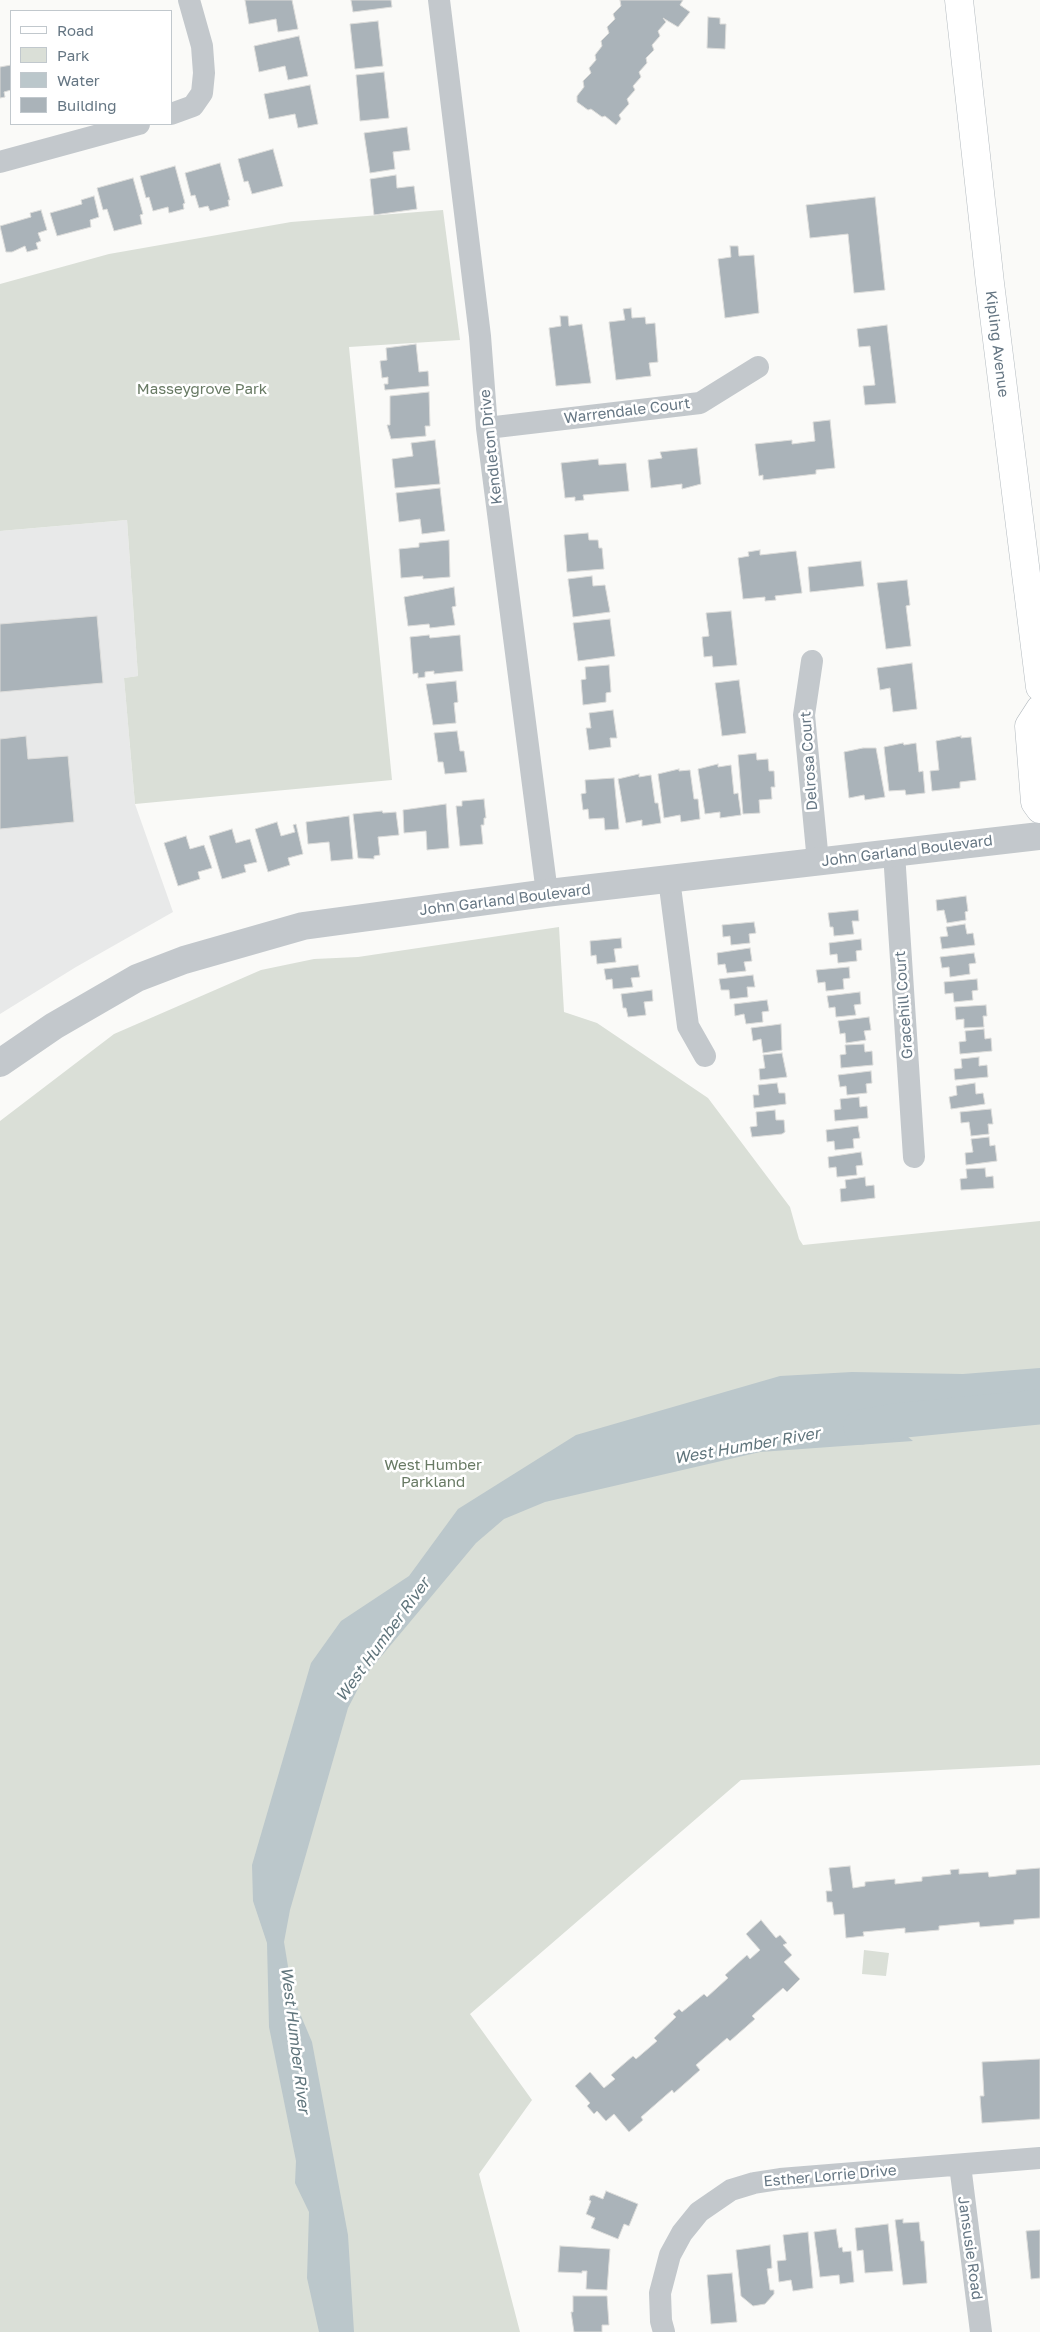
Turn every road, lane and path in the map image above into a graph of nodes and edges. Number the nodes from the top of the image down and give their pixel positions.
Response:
1 (189, 0) edge
2 (439, 0) edge
3 (959, 0) edge
4 (172, 114) edge
5 (135, 125) edge
6 (0, 162) edge
7 (758, 367) dead end
8 (487, 428) junction
9 (812, 661) dead end
10 (1040, 687) edge
11 (1040, 709) edge
12 (1040, 809) edge
13 (1040, 836) edge
14 (894, 853) junction
15 (818, 862) junction
16 (669, 879) junction
17 (548, 893) junction
18 (704, 1056) dead end
19 (0, 1063) edge
20 (914, 1157) dead end
21 (1040, 2158) edge
22 (960, 2165) junction
23 (664, 2332) edge
24 (982, 2332) edge

1 - 4 street
2 - 8 street, Kendleton Drive
3 - 10 main road, Kipling Avenue
5 - 6 street
7 - 8 street, Warrendale Court
8 - 17 street, Kendleton Drive
9 - 15 street, Delrosa Court
11 - 12 main road
13 - 14 street, John Garland Boulevard
14 - 15 street, John Garland Boulevard
14 - 20 street, Gracehill Court
15 - 16 street, John Garland Boulevard
16 - 17 street, John Garland Boulevard
16 - 18 street
17 - 19 street, John Garland Boulevard
21 - 22 street, Esther Lorrie Drive
22 - 23 street, Esther Lorrie Drive
22 - 24 street, Jansusie Road

